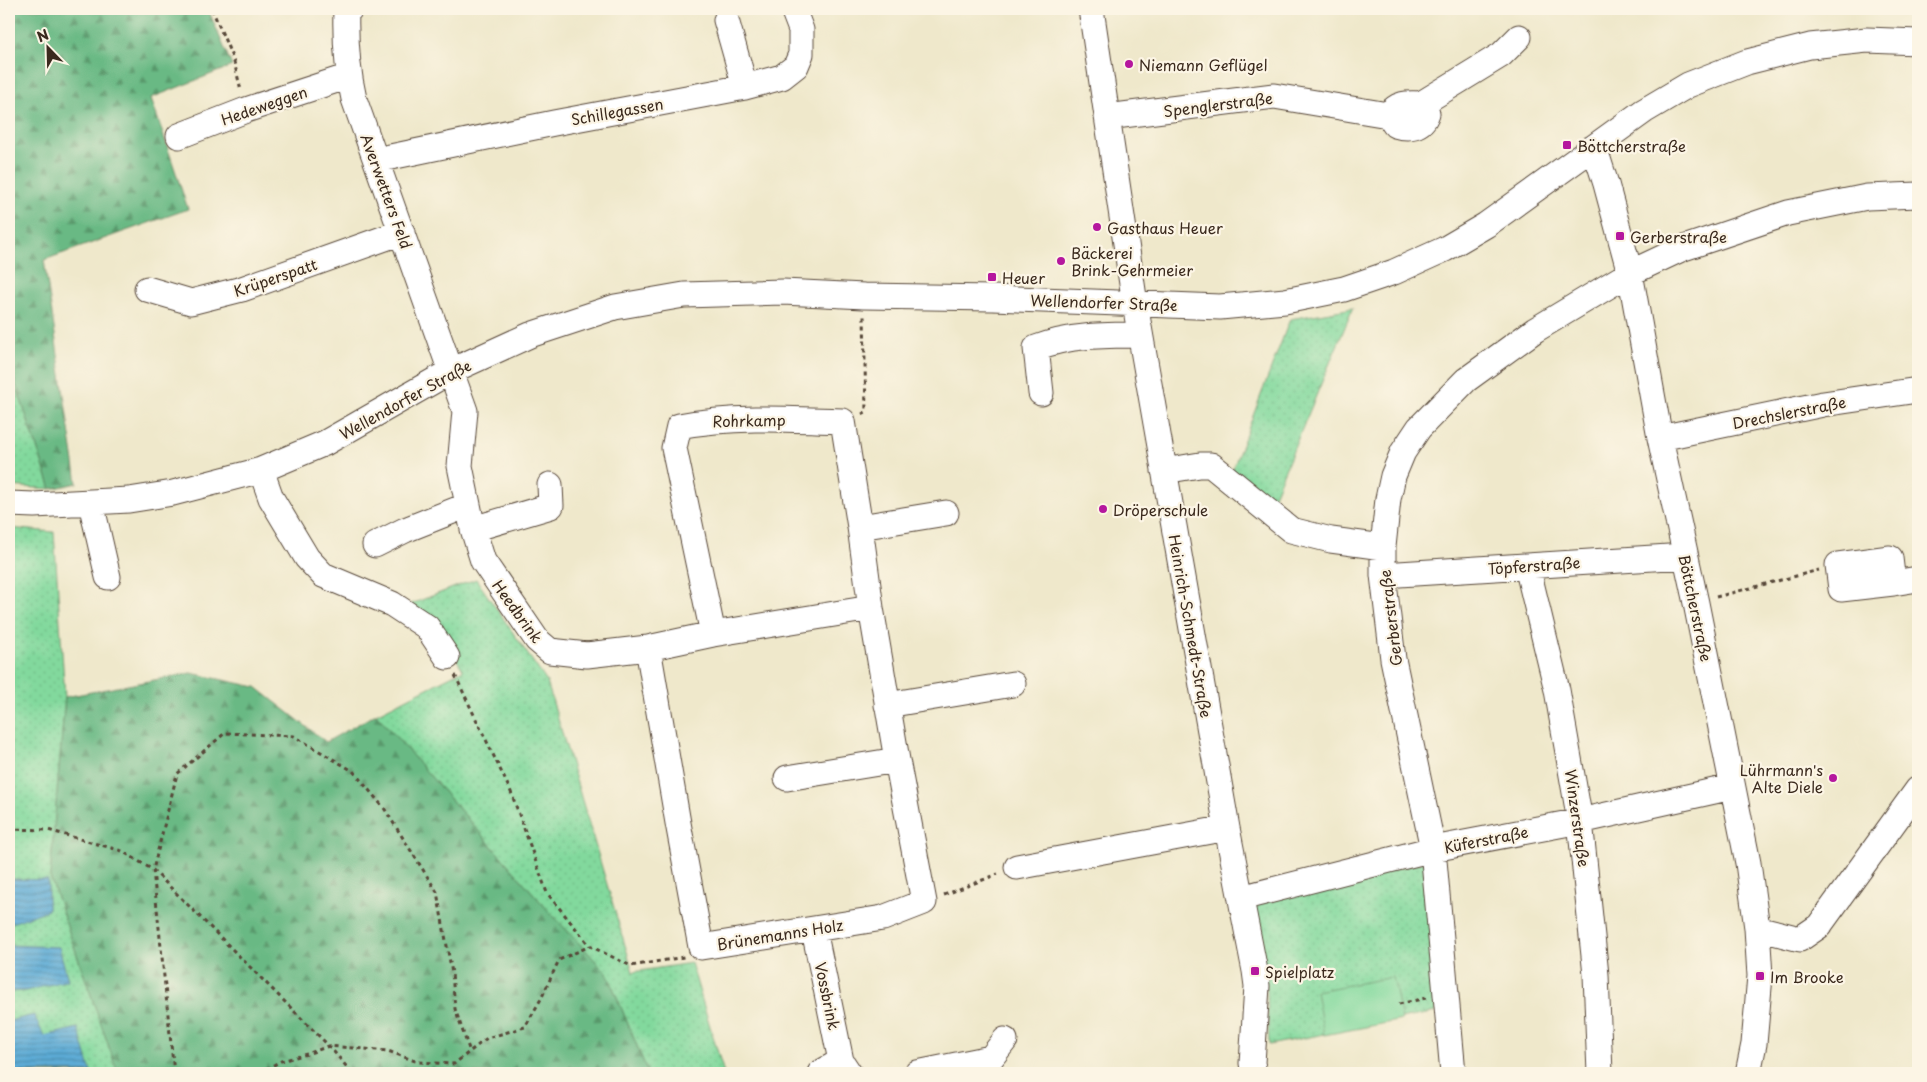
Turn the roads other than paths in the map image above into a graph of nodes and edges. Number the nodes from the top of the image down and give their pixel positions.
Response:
1 (347, 9) edge
2 (793, 9) edge
3 (1091, 9) edge
4 (726, 20) dead end
5 (1519, 38) dead end
6 (1918, 42) edge
7 (348, 76) junction
8 (745, 87) junction
9 (1108, 117) junction
10 (179, 136) dead end
11 (1590, 149) junction
12 (376, 160) junction
13 (1918, 195) edge
14 (402, 232) junction
15 (1630, 273) junction
16 (147, 289) dead end
17 (1134, 304) junction
18 (1140, 336) junction
19 (451, 370) junction
20 (1918, 390) edge
21 (1041, 393) dead end
22 (1660, 438) junction
23 (261, 470) junction
24 (1164, 471) junction
25 (550, 485) dead end
26 (91, 503) junction
27 (9, 504) edge
28 (946, 513) dead end
29 (470, 517) junction
30 (860, 527) junction
31 (374, 544) dead end
32 (1383, 547) junction
33 (1685, 556) junction
34 (1838, 565) road end
35 (1527, 566) junction
36 (1383, 575) junction
37 (108, 577) dead end
38 (1918, 579) edge
39 (871, 608) junction
40 (713, 634) junction
41 (648, 648) junction
42 (447, 657) road end
43 (1013, 684) dead end
44 (887, 705) junction
45 (897, 760) junction
46 (787, 778) dead end
47 (1732, 787) junction
48 (1918, 789) edge
49 (1580, 821) junction
50 (1227, 828) junction
51 (1434, 849) junction
52 (1017, 867) road end
53 (1241, 898) junction
54 (1756, 928) junction
55 (814, 930) junction
56 (1005, 1040) dead end
57 (837, 1069) edge
58 (917, 1073) edge
59 (1254, 1073) edge
60 (1453, 1073) edge
61 (1600, 1073) edge
62 (1748, 1073) edge

1 - 7 street, Averwetters Feld
2 - 8 street, Schillegassen
3 - 9 street, Heinrich-Schmedt-Straße
4 - 8 street
5 - 9 street, Spenglerstraße
6 - 11 street, Wellendorfer Straße
7 - 10 street, Hedeweggen
7 - 12 street, Averwetters Feld
8 - 12 street, Schillegassen
9 - 17 street, Heinrich-Schmedt-Straße
11 - 15 street, Böttcherstraße
11 - 17 street, Wellendorfer Straße
12 - 14 street, Averwetters Feld
13 - 15 street, Gerberstraße
14 - 16 street, Krüperspatt
14 - 19 street, Averwetters Feld
15 - 22 street, Böttcherstraße
15 - 32 street, Gerberstraße
17 - 18 street, Heinrich-Schmedt-Straße
17 - 19 street, Wellendorfer Straße
18 - 21 street
18 - 24 street, Heinrich-Schmedt-Straße
19 - 23 street, Wellendorfer Straße
19 - 29 street, Heedbrink
20 - 22 street, Drechslerstraße
22 - 33 street, Böttcherstraße
23 - 26 street, Wellendorfer Straße
23 - 42 street
24 - 32 street
24 - 50 street, Heinrich-Schmedt-Straße
25 - 29 street
26 - 27 street, Wellendorfer Straße
26 - 37 street
28 - 30 street
29 - 31 street
29 - 41 street, Heedbrink
30 - 39 street
30 - 40 street, Rohrkamp
32 - 36 street, Gerberstraße
33 - 35 street, Töpferstraße
33 - 47 street, Böttcherstraße
34 - 38 street
35 - 36 street, Töpferstraße
35 - 49 street, Winzerstraße
36 - 51 street, Gerberstraße
39 - 40 street, Heedbrink
39 - 44 street
40 - 41 street, Heedbrink
41 - 55 street, Brünemanns Holz
43 - 44 street
44 - 45 street
45 - 46 street
45 - 55 street, Brünemanns Holz
47 - 49 street, Küferstraße
47 - 54 street, Böttcherstraße
48 - 54 street
49 - 51 street, Küferstraße
49 - 61 street, Winzerstraße
50 - 52 street
50 - 53 street, Heinrich-Schmedt-Straße
51 - 53 street, Küferstraße
51 - 60 street, Gerberstraße
53 - 59 street, Heinrich-Schmedt-Straße
54 - 62 street, Böttcherstraße
55 - 57 street, Vossbrink
56 - 58 street

